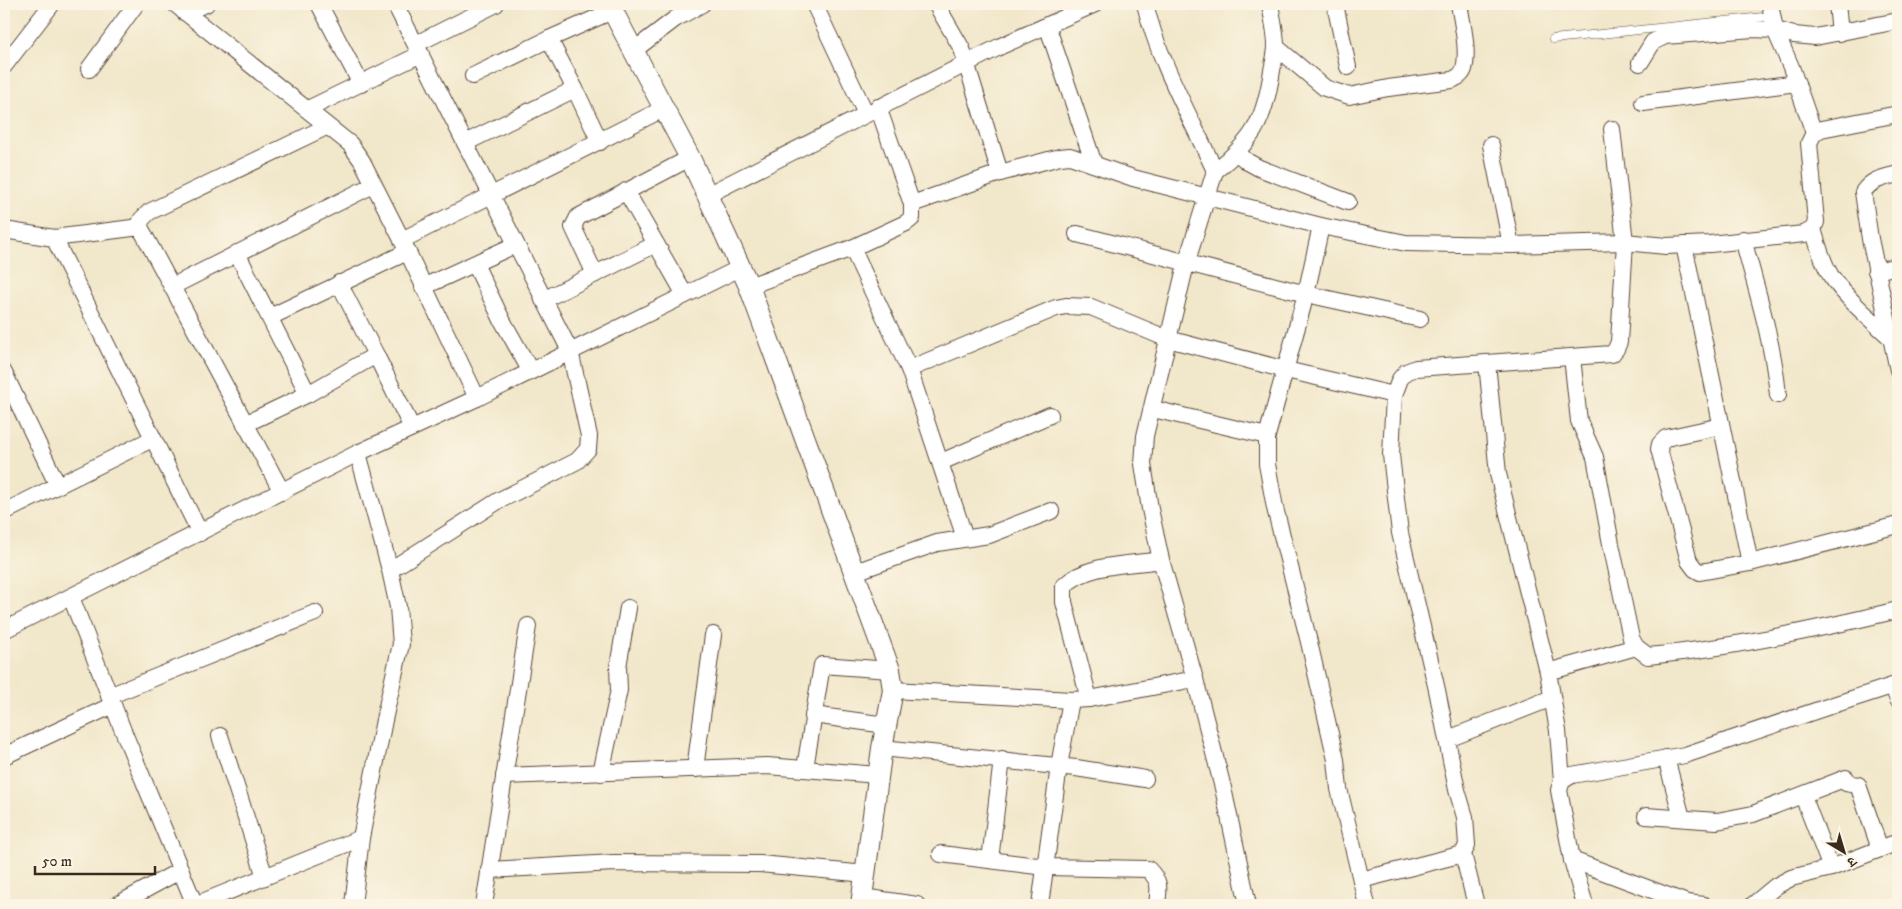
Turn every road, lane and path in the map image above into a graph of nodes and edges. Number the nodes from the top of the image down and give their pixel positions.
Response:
1 (52, 4) edge
2 (136, 4) edge
3 (206, 4) edge
4 (319, 4) edge
5 (395, 4) edge
6 (496, 4) edge
7 (702, 4) edge
8 (814, 4) edge
9 (936, 4) edge
10 (1095, 4) edge
11 (1145, 4) edge
12 (1270, 4) edge
13 (1335, 4) edge
14 (1459, 4) edge
15 (1837, 4) edge
16 (610, 7) edge
17 (180, 8) edge
18 (1773, 17) edge
19 (1898, 21) edge
20 (1047, 25) junction
21 (1840, 33) junction
22 (549, 39) junction
23 (1553, 39) dead end
24 (1276, 46) junction
25 (418, 49) junction
26 (633, 51) junction
27 (966, 63) junction
28 (1640, 63) dead end
29 (4, 66) edge
30 (1348, 67) dead end
31 (88, 69) dead end
32 (473, 76) dead end
33 (1797, 83) junction
34 (361, 84) junction
35 (575, 89) junction
36 (1643, 103) dead end
37 (664, 109) junction
38 (308, 110) junction
39 (872, 110) junction
40 (1898, 114) edge
41 (326, 126) junction
42 (1612, 129) dead end
43 (1814, 133) junction
44 (600, 142) junction
45 (465, 143) junction
46 (1491, 145) dead end
47 (1238, 153) junction
48 (690, 158) junction
49 (1094, 164) junction
50 (1215, 170) junction
51 (1000, 173) junction
52 (1898, 174) edge
53 (373, 184) junction
54 (626, 191) junction
55 (707, 195) junction
56 (491, 196) junction
57 (1206, 196) junction
58 (1348, 202) dead end
59 (912, 204) junction
60 (1321, 226) junction
61 (140, 227) junction
62 (1813, 229) junction
63 (4, 230) edge
64 (1077, 234) dead end
65 (54, 238) junction
66 (1744, 239) junction
67 (1624, 242) junction
68 (656, 244) junction
69 (515, 245) junction
70 (1511, 245) junction
71 (1684, 245) junction
72 (405, 246) junction
73 (852, 248) junction
74 (237, 253) junction
75 (475, 264) junction
76 (1186, 264) junction
77 (1898, 266) edge
78 (740, 268) junction
79 (1876, 271) junction
80 (595, 274) junction
81 (339, 283) junction
82 (173, 286) junction
83 (749, 286) junction
84 (423, 287) junction
85 (1306, 294) junction
86 (685, 295) junction
87 (544, 300) junction
88 (270, 317) junction
89 (1420, 319) dead end
90 (1891, 338) junction
91 (1168, 339) junction
92 (570, 351) junction
93 (376, 355) junction
94 (1572, 357) junction
95 (1487, 363) junction
96 (909, 369) junction
97 (530, 370) junction
98 (1286, 370) junction
99 (1898, 370) edge
100 (4, 373) edge
101 (308, 394) junction
102 (1394, 395) junction
103 (1778, 395) dead end
104 (477, 398) junction
105 (1153, 409) junction
106 (1050, 415) dead end
107 (245, 424) junction
108 (1721, 426) junction
109 (412, 428) junction
110 (1267, 436) junction
111 (152, 439) junction
112 (358, 453) junction
113 (941, 462) junction
114 (57, 484) junction
115 (282, 492) junction
116 (1051, 511) dead end
117 (4, 512) edge
118 (1898, 525) edge
119 (200, 533) junction
120 (965, 538) junction
121 (1162, 560) junction
122 (1750, 563) junction
123 (390, 570) junction
124 (855, 572) junction
125 (70, 597) junction
126 (628, 608) dead end
127 (1898, 610) edge
128 (315, 613) dead end
129 (528, 626) dead end
130 (4, 630) edge
131 (713, 635) dead end
132 (1636, 647) junction
133 (890, 670) junction
134 (1548, 672) junction
135 (1195, 679) junction
136 (893, 690) junction
137 (1897, 690) edge
138 (1552, 698) junction
139 (1089, 699) junction
140 (111, 700) junction
141 (1071, 700) junction
142 (813, 715) junction
143 (886, 725) junction
144 (220, 736) dead end
145 (1448, 738) junction
146 (882, 748) junction
147 (4, 756) edge
148 (1666, 758) junction
149 (1002, 760) junction
150 (1059, 766) junction
151 (805, 768) junction
152 (695, 769) junction
153 (601, 773) junction
154 (878, 775) junction
155 (504, 776) junction
156 (1144, 779) dead end
157 (1562, 781) junction
158 (1803, 796) junction
159 (1646, 816) dead end
160 (1682, 818) junction
161 (361, 838) junction
162 (1898, 842) edge
163 (1880, 849) junction
164 (941, 854) dead end
165 (1463, 854) junction
166 (990, 860) junction
167 (1572, 860) junction
168 (1045, 867) junction
169 (1831, 868) junction
170 (181, 870) junction
171 (489, 870) junction
172 (866, 874) junction
173 (265, 877) junction
174 (1360, 880) junction
175 (862, 901) edge
176 (117, 905) edge
177 (195, 905) edge
178 (353, 905) edge
179 (484, 905) edge
180 (917, 905) edge
181 (1040, 905) edge
182 (1157, 905) edge
183 (1248, 905) edge
184 (1367, 905) edge
185 (1476, 905) edge
186 (1585, 905) edge
187 (1704, 905) edge
188 (1753, 905) edge

1 - 29 street
2 - 31 street
3 - 17 street
4 - 34 street
5 - 25 street
6 - 25 street
7 - 26 street
8 - 39 street
9 - 27 street
10 - 20 street
11 - 50 street
12 - 24 street
13 - 30 street
14 - 24 street
15 - 21 street
16 - 22 street
16 - 26 street
17 - 38 street
18 - 21 street
18 - 23 lane
18 - 28 street
18 - 33 street
19 - 21 street
20 - 27 street
20 - 49 street
22 - 32 street
22 - 35 street
24 - 47 street
25 - 34 street
25 - 45 street
26 - 37 street
27 - 39 street
27 - 51 street
33 - 36 street
33 - 43 street
34 - 38 street
35 - 44 street
35 - 45 street
37 - 44 street
37 - 48 street
38 - 41 street
39 - 55 street
39 - 59 street
40 - 43 street
41 - 53 street
41 - 61 street
42 - 67 street
43 - 62 street
44 - 56 street
45 - 56 street
46 - 70 street
47 - 50 street
47 - 58 street
48 - 54 street
48 - 55 street
49 - 51 street
49 - 57 street
50 - 57 street
51 - 59 street
52 - 79 street
53 - 72 street
53 - 74 street
54 - 68 street
54 - 80 street
55 - 78 street
56 - 69 street
56 - 72 street
57 - 60 street
57 - 76 street
59 - 73 street
60 - 70 street
60 - 85 street
61 - 65 street
61 - 82 street
62 - 66 street
62 - 90 street
63 - 65 street
64 - 76 street
65 - 111 street
66 - 71 street
66 - 103 street
67 - 70 street
67 - 71 street
67 - 94 street
68 - 80 street
68 - 86 street
69 - 75 street
69 - 87 street
71 - 108 street
72 - 81 street
72 - 84 street
73 - 83 street
73 - 96 street
74 - 82 street
74 - 88 street
75 - 84 street
75 - 97 street
76 - 85 street
76 - 91 street
77 - 79 street
78 - 83 street
78 - 86 street
79 - 90 street
80 - 87 street
81 - 88 street
81 - 93 street
82 - 107 street
83 - 124 street
84 - 104 street
85 - 89 street
85 - 98 street
86 - 92 street
87 - 92 street
88 - 101 street
90 - 99 street
91 - 96 street
91 - 98 street
91 - 105 street
92 - 97 street
92 - 123 street
93 - 101 street
93 - 109 street
94 - 95 street
94 - 132 street
95 - 102 street
95 - 134 street
96 - 113 street
97 - 104 street
98 - 102 street
98 - 110 street
100 - 114 street
101 - 107 street
102 - 145 street
104 - 109 street
105 - 110 street
105 - 121 street
106 - 113 street
107 - 115 street
108 - 122 street
108 - 122 street
109 - 112 street
110 - 174 street
111 - 114 street
111 - 119 street
112 - 115 street
112 - 123 street
113 - 120 street
114 - 117 street
115 - 119 street
116 - 120 street
118 - 122 street
119 - 125 street
120 - 124 street
121 - 135 street
121 - 139 street
123 - 161 street
124 - 133 street
125 - 130 street
125 - 140 street
126 - 153 street
127 - 132 street
128 - 140 street
129 - 155 street
131 - 152 street
132 - 134 street
133 - 136 street
133 - 142 street
134 - 138 street
135 - 139 street
135 - 183 street
136 - 141 street
136 - 143 street
137 - 148 street
138 - 145 street
138 - 157 street
139 - 141 street
140 - 147 street
140 - 170 street
141 - 150 street
142 - 143 street
142 - 151 street
143 - 146 street
144 - 173 street
145 - 165 street
146 - 149 street
146 - 154 street
148 - 157 street
148 - 160 street
149 - 150 street
149 - 166 street
150 - 156 street
150 - 168 street
151 - 152 street
151 - 154 street
152 - 153 street
153 - 155 street
154 - 172 street
155 - 171 street
157 - 167 street
158 - 160 street
158 - 163 street
158 - 169 street
159 - 160 street
161 - 173 street
161 - 178 street
162 - 163 street
163 - 169 street
164 - 166 street
165 - 174 street
165 - 185 street
166 - 168 street
167 - 186 street
167 - 187 street
168 - 181 street
168 - 182 street
169 - 188 street
170 - 176 street
170 - 177 street
171 - 172 street
171 - 179 street
172 - 175 street
173 - 177 street
174 - 184 street
175 - 180 street

